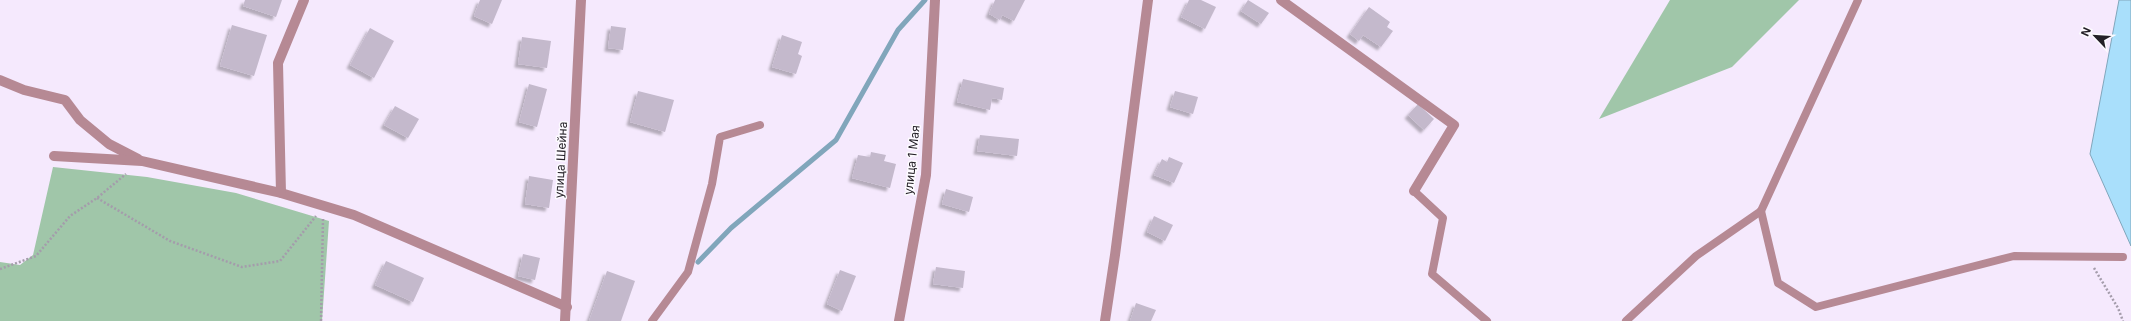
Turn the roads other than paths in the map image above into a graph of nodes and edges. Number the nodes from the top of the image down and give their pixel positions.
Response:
1 (304, 0) edge
2 (581, 0) edge
3 (1148, 0) edge
4 (1281, 0) edge
5 (1858, 0) edge
6 (937, 1) edge
7 (0, 80) edge
8 (760, 125) dead end
9 (54, 156) dead end
10 (142, 161) junction
11 (1414, 191) joint
12 (281, 193) junction
13 (1762, 211) junction
14 (2122, 257) dead end
15 (567, 308) junction
16 (565, 321) edge
17 (652, 321) edge
18 (899, 321) edge
19 (1105, 321) edge
20 (1487, 321) edge
21 (1626, 321) edge

1 - 12 street
2 - 15 street, улица Шейна
3 - 19 street
4 - 11 street
5 - 13 lane
6 - 18 street, улица 1 Мая
7 - 10 street
8 - 17 lane
9 - 10 street
10 - 12 street
11 - 20 lane
12 - 15 street
13 - 14 lane
13 - 21 lane
15 - 16 street, улица Шейна

